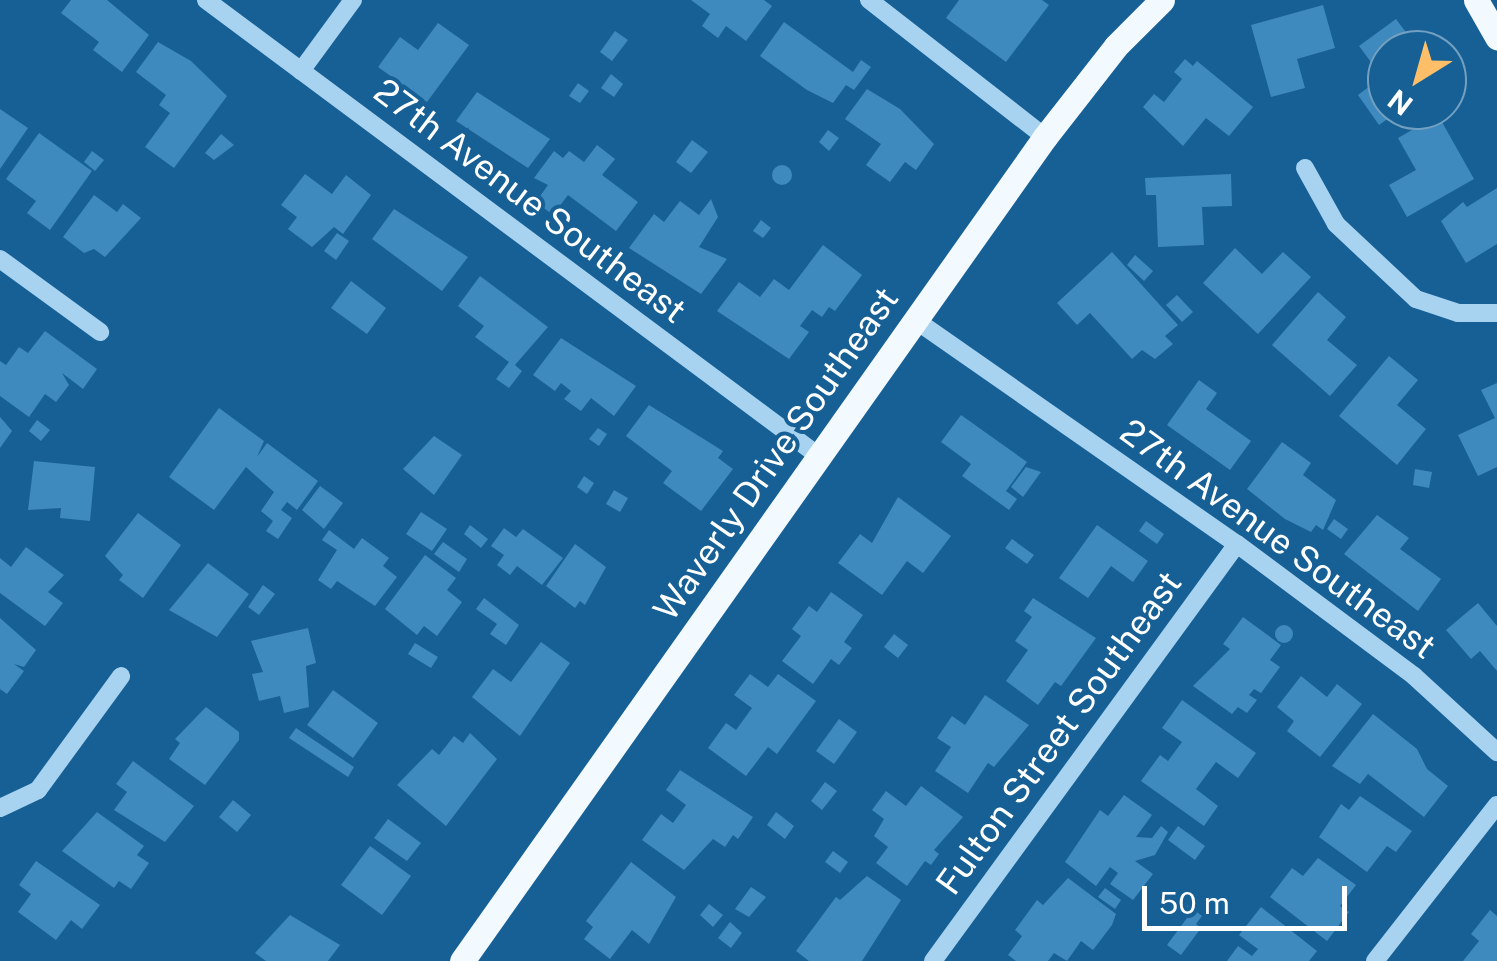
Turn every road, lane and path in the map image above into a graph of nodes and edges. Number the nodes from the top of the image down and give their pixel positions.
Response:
1 (206, 0) edge
2 (353, 0) edge
3 (1162, 0) edge
4 (1476, 0) edge
5 (882, 4) edge
6 (1497, 37) edge
7 (301, 72) junction
8 (1046, 137) junction
9 (1305, 168) dead end
10 (2, 263) edge
11 (1497, 313) edge
12 (914, 318) junction
13 (100, 332) dead end
14 (816, 454) junction
15 (1237, 544) junction
16 (121, 676) dead end
17 (1497, 752) edge
18 (1497, 806) edge
19 (0, 808) edge
20 (462, 961) edge
21 (933, 961) edge
22 (1375, 961) edge

1 - 7 street, 27th Avenue Southeast
2 - 7 street
3 - 8 main road, Waverly Drive Southeast
4 - 6 main road
5 - 8 street
7 - 14 street, 27th Avenue Southeast
8 - 12 main road, Waverly Drive Southeast
9 - 11 street
10 - 13 street
12 - 14 main road, Waverly Drive Southeast
12 - 15 street, 27th Avenue Southeast
14 - 20 main road, Waverly Drive Southeast
15 - 17 street, 27th Avenue Southeast
15 - 21 street, Fulton Street Southeast
16 - 19 street
18 - 22 street

